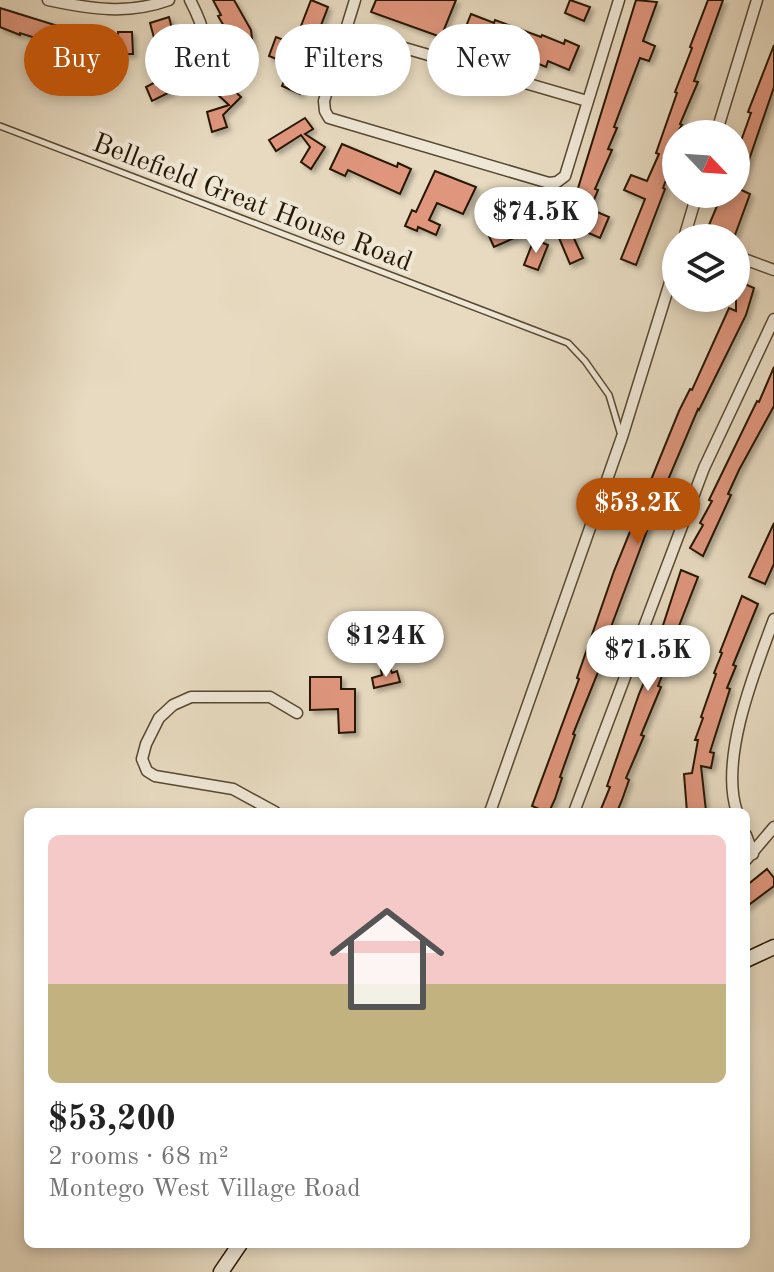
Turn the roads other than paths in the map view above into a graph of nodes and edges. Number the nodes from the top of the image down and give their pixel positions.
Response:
1 (48, 0) edge
2 (169, 0) edge
3 (190, 0) edge
4 (355, 0) edge
5 (619, 0) edge
6 (757, 0) edge
7 (203, 24) edge
8 (348, 24) edge
9 (411, 50) edge
10 (326, 96) edge
11 (587, 101) junction
12 (720, 120) edge
13 (0, 126) edge
14 (750, 261) edge
15 (774, 270) edge
16 (662, 308) edge
17 (774, 319) edge
18 (622, 437) junction
19 (774, 619) edge
20 (297, 713) dead end
21 (268, 808) edge
22 (491, 808) edge
23 (576, 808) edge
24 (736, 808) edge
25 (774, 827) edge
26 (750, 857) edge
27 (774, 947) edge
28 (750, 958) edge
29 (237, 1248) edge
30 (221, 1272) edge

1 - 2 street
3 - 7 street
4 - 8 street
5 - 11 street
6 - 12 street
9 - 11 street
10 - 11 street
13 - 18 lane, Bellefield Great House Road
14 - 15 street
16 - 18 street
17 - 23 street
18 - 22 street
19 - 24 street
20 - 21 street
25 - 26 street
27 - 28 street
29 - 30 street

